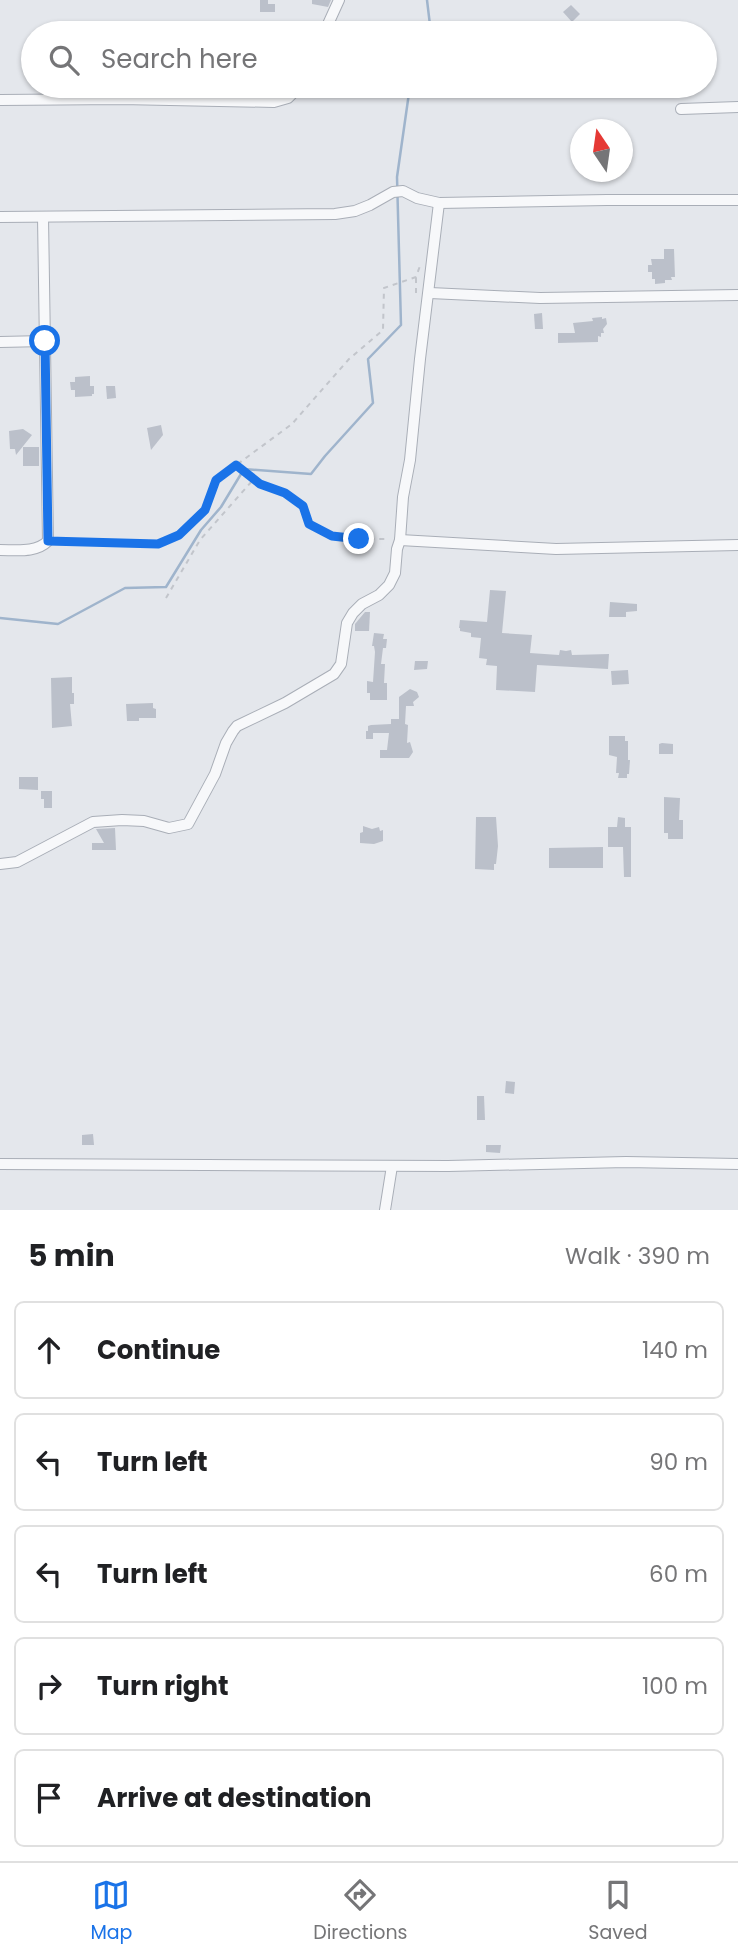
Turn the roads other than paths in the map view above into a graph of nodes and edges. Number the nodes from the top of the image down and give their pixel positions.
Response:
1 (339, 0) edge
2 (329, 21) edge
3 (288, 98) edge
4 (0, 100) edge
5 (738, 107) edge
6 (681, 109) dead end
7 (738, 200) edge
8 (439, 203) junction
9 (0, 216) edge
10 (43, 217) junction
11 (430, 292) junction
12 (738, 295) edge
13 (45, 341) junction
14 (0, 342) edge
15 (400, 540) junction
16 (738, 545) edge
17 (0, 550) edge
18 (0, 864) edge
19 (0, 1164) edge
20 (738, 1164) edge
21 (392, 1166) junction
22 (385, 1210) edge

1 - 2 street
3 - 4 street
5 - 6 street
7 - 8 street
8 - 10 street
8 - 11 street
9 - 10 street
10 - 13 street
11 - 12 street
11 - 15 street
13 - 14 street
13 - 17 street
15 - 16 street
15 - 18 street
19 - 21 street
20 - 21 street
21 - 22 street

